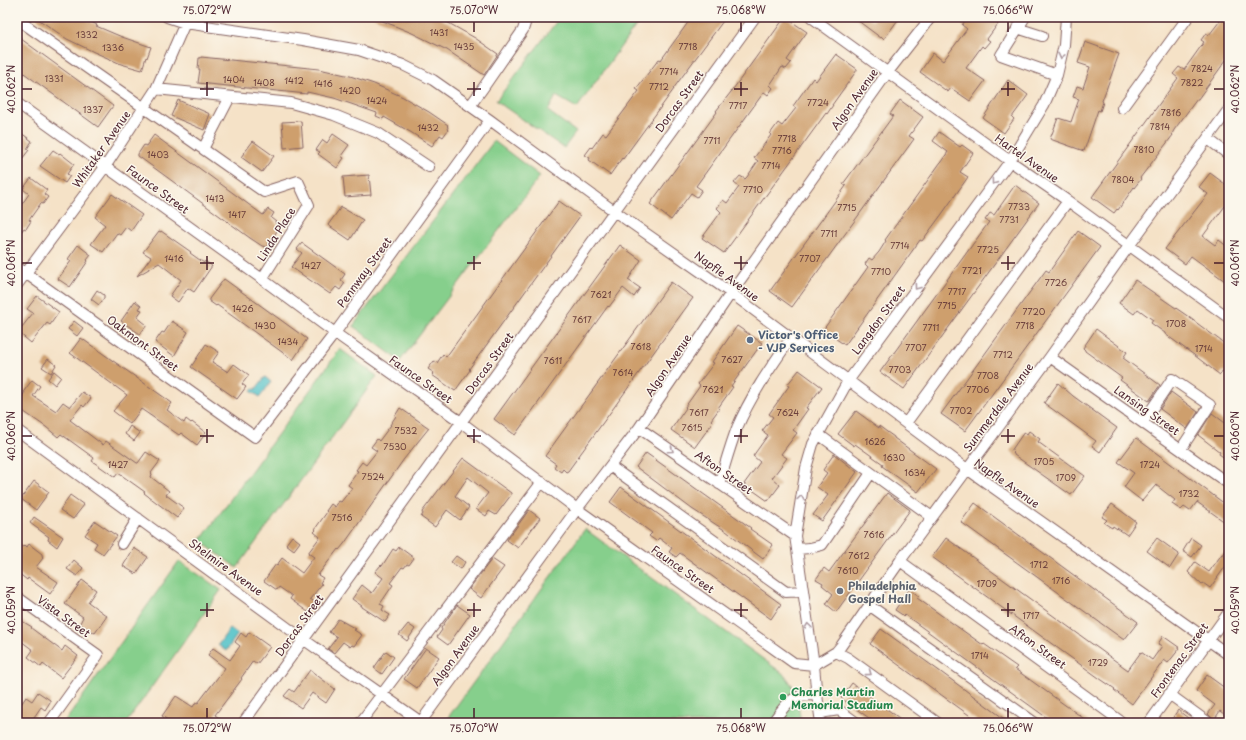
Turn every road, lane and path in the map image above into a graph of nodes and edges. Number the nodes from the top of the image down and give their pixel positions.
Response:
1 (167, 17) edge
2 (527, 17) edge
3 (755, 17) edge
4 (811, 17) edge
5 (931, 17) edge
6 (1025, 17) edge
7 (1066, 17) edge
8 (1188, 17) edge
9 (17, 19) edge
10 (186, 20) edge
11 (1017, 28) junction
12 (1042, 36) dead end
13 (888, 72) junction
14 (1057, 74) junction
15 (156, 89) junction
16 (230, 97) junction
17 (17, 103) edge
18 (470, 106) junction
19 (144, 108) junction
20 (1122, 108) dead end
21 (1229, 109) edge
22 (490, 120) junction
23 (1208, 139) junction
24 (203, 149) junction
25 (1229, 155) edge
26 (1010, 161) junction
27 (105, 166) junction
28 (429, 167) dead end
29 (1068, 201) junction
30 (614, 211) junction
31 (1129, 246) junction
32 (17, 267) edge
33 (26, 273) junction
34 (262, 279) junction
35 (17, 285) edge
36 (731, 293) junction
37 (1229, 318) edge
38 (335, 333) junction
39 (791, 338) junction
40 (1050, 357) junction
41 (848, 381) junction
42 (461, 422) junction
43 (1143, 422) junction
44 (906, 423) junction
45 (639, 428) junction
46 (17, 430) edge
47 (818, 434) junction
48 (255, 437) joint
49 (1181, 449) junction
50 (610, 466) junction
51 (967, 469) junction
52 (871, 473) junction
53 (542, 482) junction
54 (719, 484) junction
55 (1229, 484) edge
56 (578, 509) junction
57 (932, 517) junction
58 (138, 518) junction
59 (795, 536) junction
60 (122, 544) dead end
61 (797, 549) junction
62 (900, 561) junction
63 (803, 591) junction
64 (17, 597) edge
65 (869, 604) junction
66 (1229, 612) edge
67 (304, 639) junction
68 (1208, 640) junction
69 (836, 652) junction
70 (1229, 655) edge
71 (814, 665) junction
72 (382, 694) junction
73 (1169, 694) junction
74 (817, 695) junction
75 (820, 718) edge
76 (420, 722) edge
77 (49, 723) edge
78 (243, 723) edge
79 (360, 723) edge
80 (772, 723) edge
81 (856, 723) edge
82 (938, 723) edge
83 (1035, 723) edge
84 (1123, 723) edge
85 (1149, 723) edge
86 (1209, 723) edge

1 - 10 street, Napfle Avenue
2 - 18 street
3 - 30 street, Dorcas Street
4 - 13 street, Hartel Avenue
5 - 13 street, Algon Avenue
6 - 11 street
7 -> 14 street, Langdon Street
8 - 20 street
9 - 19 street
10 - 15 street, Whitaker Avenue
10 - 18 street, Napfle Avenue
11 - 12 street
11 - 14 street
13 - 26 street, Hartel Avenue
13 - 36 street, Algon Avenue
14 - 26 street, Langdon Street
15 - 16 street
15 - 19 street, Whitaker Avenue
16 - 24 street
16 - 28 street
17 - 27 street, Faunce Street
18 - 22 street, Napfle Avenue
19 - 24 street
19 - 27 street, Whitaker Avenue
21 - 23 street, Summerdale Avenue
22 - 30 street, Napfle Avenue
22 - 38 street, Pennway Street
23 - 25 street
23 - 31 street, Summerdale Avenue
24 - 34 street, Linda Place
26 - 29 street, Hartel Avenue
26 -> 41 street, Langdon Street
27 - 33 street, Whitaker Avenue
27 - 34 street, Faunce Street
29 - 31 street, Hartel Avenue
29 - 44 street
30 - 36 street, Napfle Avenue
30 - 42 street, Dorcas Street
31 - 37 street, Hartel Avenue
31 - 40 street, Summerdale Avenue
32 - 33 street, Oakmont Street
33 - 35 street, Whitaker Avenue
33 - 48 street, Oakmont Street
34 - 38 street, Faunce Street
36 - 39 street, Napfle Avenue
36 - 45 street, Algon Avenue
38 - 42 street, Faunce Street
38 - 48 street, Pennway Street
39 - 41 street, Napfle Avenue
39 - 54 street
40 - 43 street, Lansing Street
40 - 51 street, Summerdale Avenue
41 - 44 street, Napfle Avenue
41 - 47 street, Langdon Street
42 - 53 street, Faunce Street
42 - 67 street, Dorcas Street
43 - 49 street, Lansing Street
43 - 49 street
44 - 51 street, Napfle Avenue
45 - 50 street, Algon Avenue
45 -> 54 street, Afton Street
46 - 58 street, Shelmire Avenue
47 - 52 street
59 -> 47 street, Langdon Street
49 - 55 street, Lansing Street
50 - 56 street, Algon Avenue
50 - 63 street
51 - 57 street, Summerdale Avenue
51 - 68 street, Napfle Avenue
52 - 57 street
52 - 61 street
53 - 56 street, Faunce Street
53 - 72 street
54 - 59 street, Afton Street
56 - 71 street, Faunce Street
56 - 76 street, Algon Avenue
57 - 62 street, Summerdale Avenue
58 - 60 street
58 - 67 street, Shelmire Avenue
59 - 61 street, Langdon Street
61 - 63 street, Langdon Street
62 - 65 street, Summerdale Avenue
62 - 84 street, Afton Street
71 -> 63 street, Langdon Street
64 - 77 street, Vista Street
65 - 69 street, Summerdale Avenue
65 - 83 street
66 - 68 street, Frontenac Street
67 - 72 street, Shelmire Avenue
67 - 78 street, Dorcas Street
68 - 70 street, Napfle Avenue
68 - 73 street, Frontenac Street
69 - 71 street, Summerdale Avenue
69 -> 82 street
71 - 74 street
72 - 76 street, Shelmire Avenue
72 - 79 street
73 - 85 street, Frontenac Street
73 - 86 street
74 - 75 street
74 - 80 street
75 - 81 street

